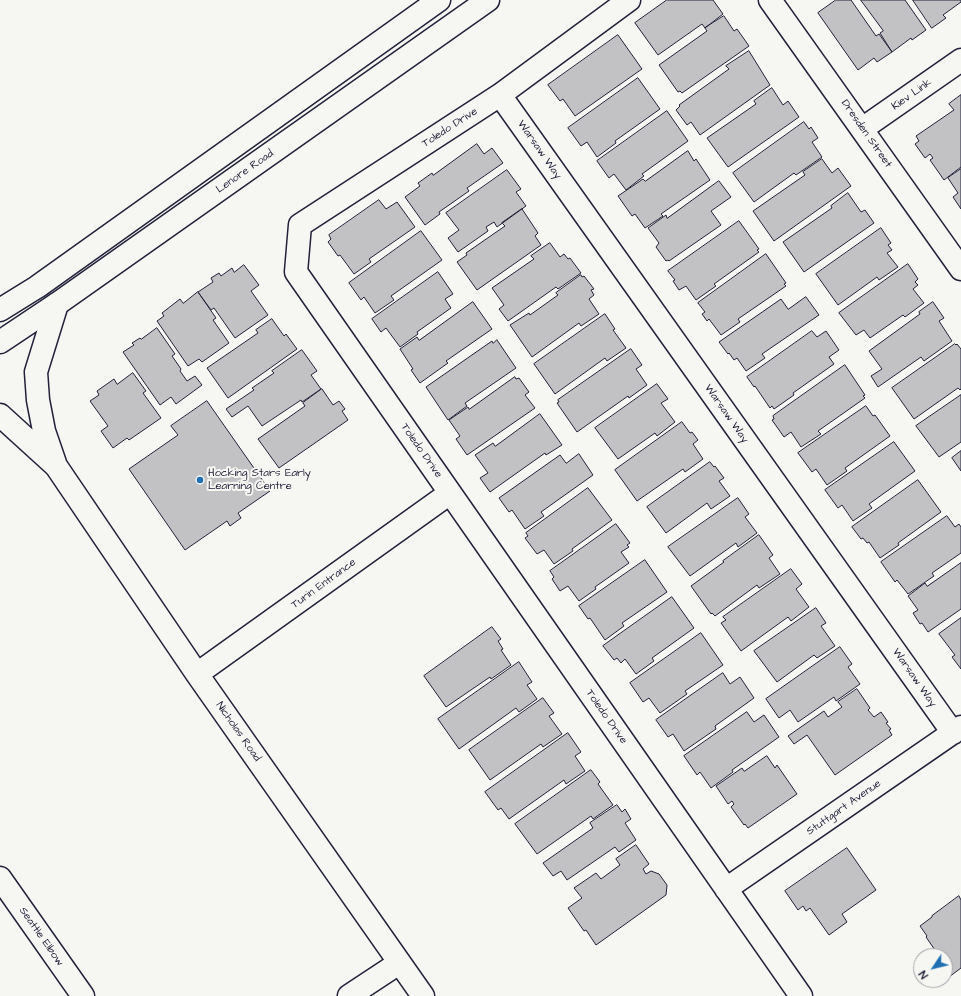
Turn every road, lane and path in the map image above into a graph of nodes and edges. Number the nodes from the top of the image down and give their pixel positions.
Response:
1 (439, 0) edge
2 (488, 0) edge
3 (629, 0) edge
4 (770, 0) edge
5 (961, 60) edge
6 (500, 95) junction
7 (862, 129) junction
8 (961, 269) edge
9 (57, 304) junction
10 (0, 310) edge
11 (0, 342) edge
12 (0, 415) edge
13 (56, 466) junction
14 (450, 493) junction
15 (197, 674) junction
16 (957, 730) edge
17 (3, 888) edge
18 (726, 890) junction
19 (399, 963) junction
20 (83, 996) edge
21 (350, 996) edge
22 (423, 996) edge
23 (801, 996) edge

1 - 10 street
2 - 9 street, Lenore Road
3 - 6 street, Toledo Drive
4 - 7 street, Dresden Street
5 - 7 street, Kiev Link
6 - 14 street, Toledo Drive
6 - 16 street, Warsaw Way
7 - 8 street, Dresden Street
9 - 11 street, Lenore Road
9 - 13 street, Nicholas Road
12 - 13 street, Nicholas Road
13 - 15 street, Nicholas Road
14 - 15 street, Turin Entrance
14 - 18 street, Toledo Drive
15 - 19 street, Nicholas Road
16 - 18 street, Stuttgart Avenue
17 - 20 street, Seattle Elbow
18 - 23 street, Toledo Drive
19 - 21 street
19 - 22 street, Nicholas Road

